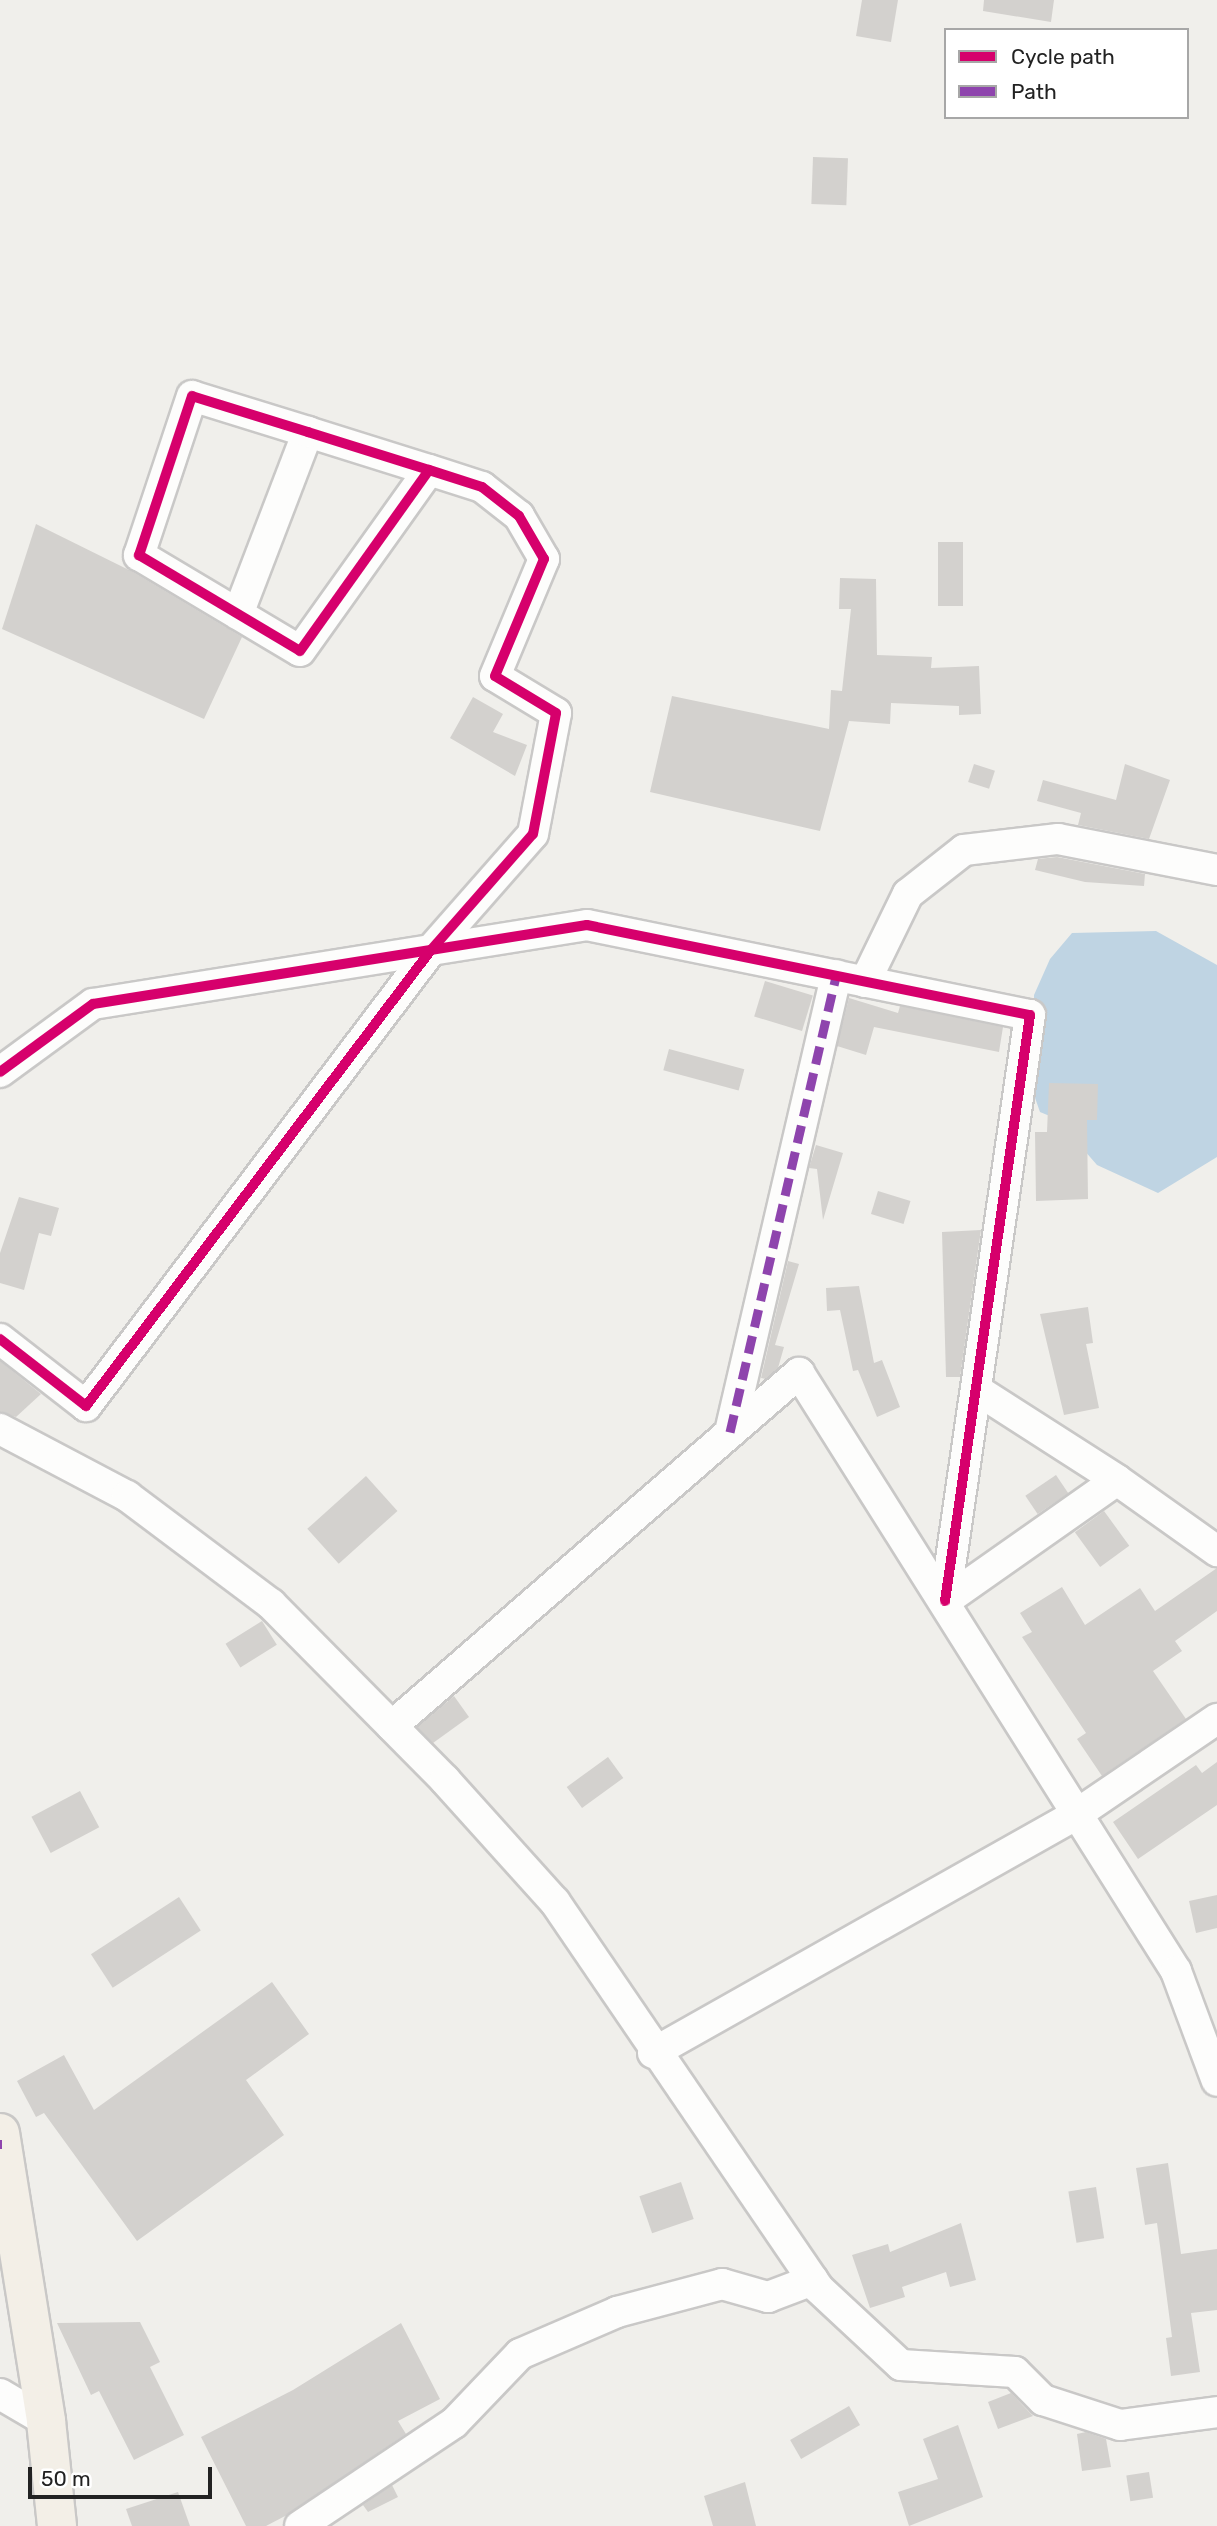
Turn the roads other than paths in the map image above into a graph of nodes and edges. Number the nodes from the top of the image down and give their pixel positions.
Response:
1 (308, 432) junction
2 (429, 470) junction
3 (238, 614) junction
4 (1217, 870) edge
5 (431, 950) junction
6 (835, 975) junction
7 (865, 982) junction
8 (0, 1072) edge
9 (0, 1339) edge
10 (976, 1390) junction
11 (0, 1429) edge
12 (730, 1433) junction
13 (1117, 1480) junction
14 (1217, 1551) edge
15 (945, 1601) junction
16 (1217, 1718) edge
17 (392, 1726) junction
18 (1080, 1812) junction
19 (653, 2053) junction
20 (1217, 2081) edge
21 (1, 2140) edge
22 (813, 2280) junction
23 (0, 2394) edge
24 (1217, 2412) edge
25 (46, 2421) junction
26 (57, 2526) edge
27 (300, 2526) edge

1 - 2 street
1 - 3 street
1 - 3 street
2 - 3 street
2 - 5 street
4 - 7 street
5 - 6 street
5 - 8 street
5 - 9 street
6 - 7 street
6 - 12 street
7 - 10 street
10 - 13 street
10 - 15 street
11 - 17 street
12 - 15 street
12 - 17 street
13 - 14 street
13 - 15 street
15 - 18 street
16 - 18 street
17 - 19 street
18 - 19 street
18 - 20 street
19 - 22 street
21 - 25 main road
22 - 24 street
22 - 27 street
23 - 25 street
25 - 26 main road

